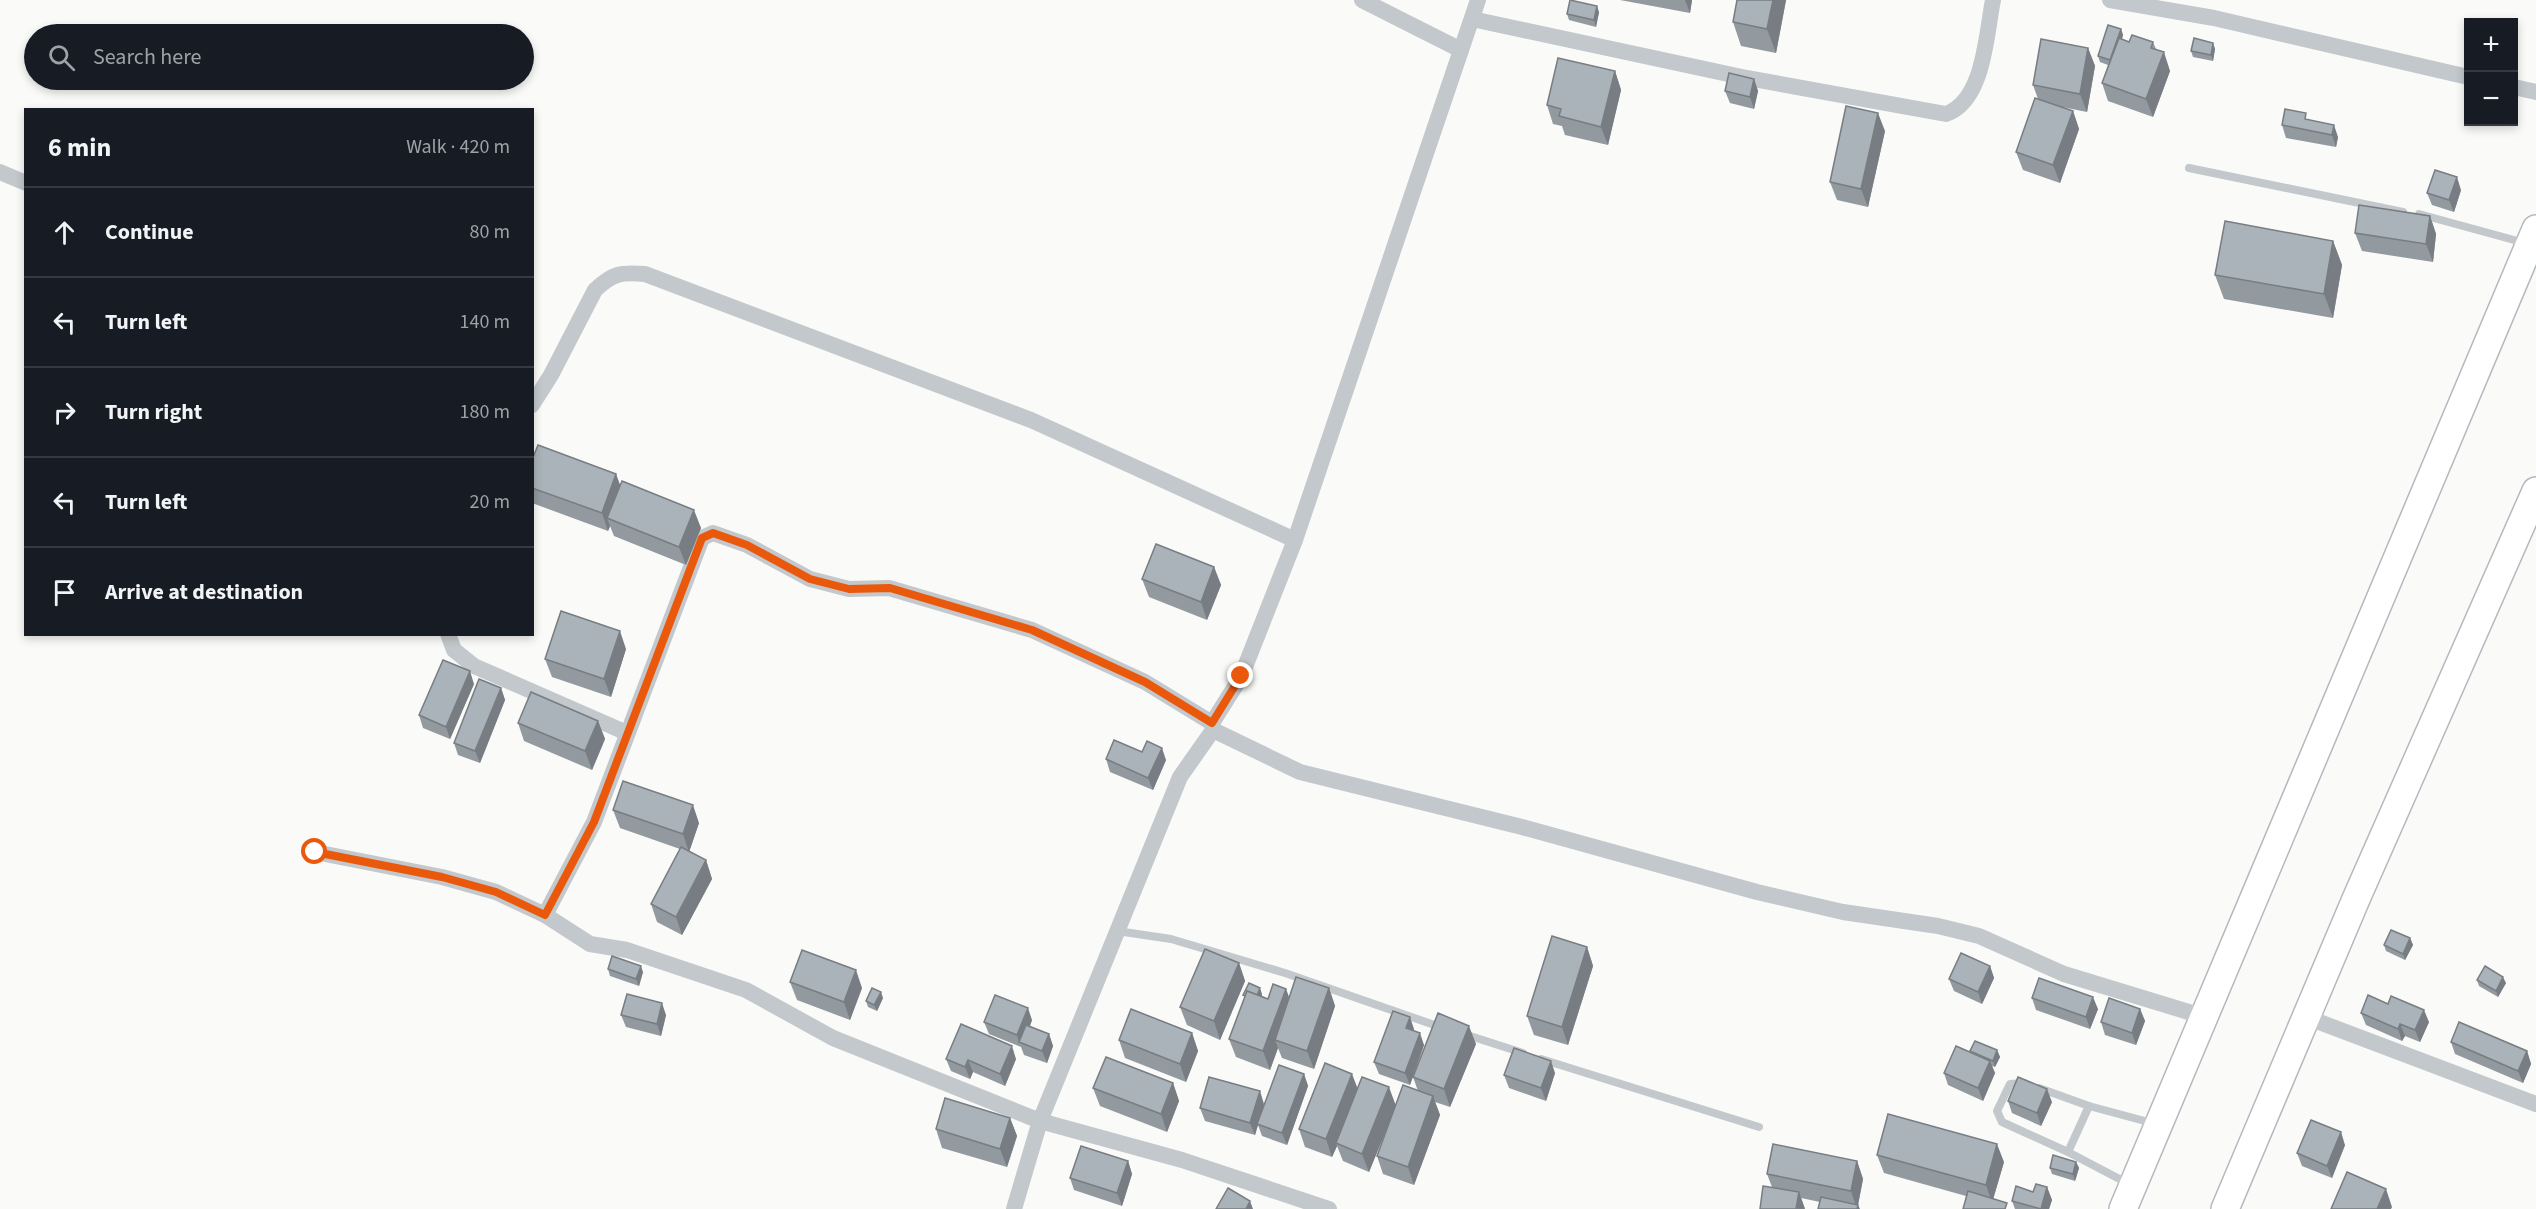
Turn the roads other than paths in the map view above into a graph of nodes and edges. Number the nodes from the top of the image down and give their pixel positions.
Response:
1 (1362, 0) edge
2 (1478, 0) edge
3 (1993, 0) edge
4 (2110, 0) edge
5 (1472, 19) junction
6 (1461, 50) junction
7 (2464, 76) edge
8 (2518, 88) edge
9 (2536, 92) edge
10 (2189, 168) dead end
11 (0, 172) edge
12 (24, 182) edge
13 (2533, 236) edge
14 (534, 402) edge
15 (2536, 490) edge
16 (1295, 540) junction
17 (449, 636) edge
18 (1212, 726) junction
19 (627, 733) junction
20 (315, 852) dead end
21 (545, 915) junction
22 (1116, 930) junction
23 (2205, 1017) junction
24 (2306, 1017) junction
25 (1447, 1029) edge
26 (1458, 1033) edge
27 (2536, 1104) edge
28 (2090, 1106) junction
29 (1040, 1121) junction
30 (2160, 1125) junction
31 (1759, 1127) dead end
32 (2068, 1152) junction
33 (2128, 1198) edge
34 (1014, 1209) edge
35 (1329, 1209) edge
36 (2225, 1209) edge

1 - 6 street
2 - 5 street
3 - 5 street
4 - 7 street
5 - 6 street
6 - 16 street
8 - 9 street
10 - 13 lane
11 - 12 street
13 - 23 highway
14 - 16 street
15 - 24 highway
16 - 18 street
17 - 19 street
18 - 19 street
18 - 22 street
18 - 23 street
19 - 21 street
20 - 21 street
21 - 29 street
22 - 25 lane
22 - 29 street
23 - 30 highway
24 - 27 street
24 - 36 highway
26 - 31 lane
28 - 30 lane
28 - 32 lane
28 - 32 lane
29 - 34 street
29 - 35 street
30 - 33 highway
32 - 33 lane

